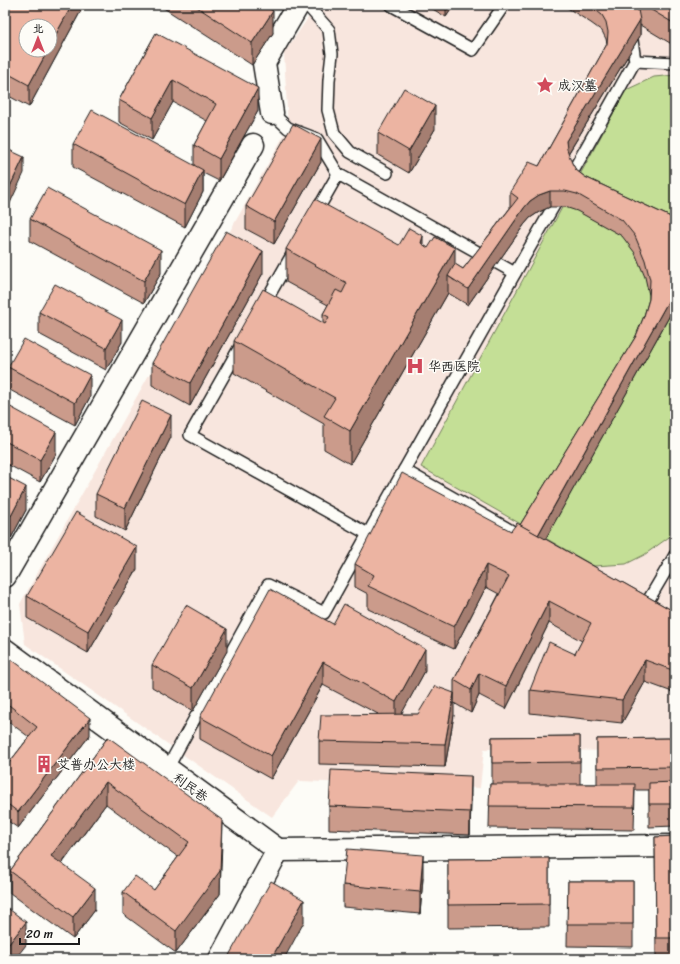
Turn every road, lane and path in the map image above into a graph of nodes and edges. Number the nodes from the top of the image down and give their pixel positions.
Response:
1 (298, 5) edge
2 (307, 5) edge
3 (391, 5) edge
4 (504, 5) edge
5 (627, 5) edge
6 (635, 61) junction
7 (675, 63) edge
8 (272, 113) joint
9 (253, 145) dead end
10 (387, 173) dead end
11 (338, 174) junction
12 (311, 222) edge
13 (299, 243) edge
14 (515, 273) junction
15 (256, 318) edge
16 (245, 339) edge
17 (404, 470) junction
18 (368, 534) junction
19 (535, 544) edge
20 (675, 555) edge
21 (5, 576) edge
22 (645, 606) edge
23 (5, 650) edge
24 (167, 769) junction
25 (675, 846) edge
26 (278, 850) junction
27 (220, 959) edge

1 - 8 street
2 - 10 lane
3 - 4 lane
5 - 6 lane
6 - 7 lane
6 - 14 lane
8 - 11 lane
9 - 21 street
11 - 12 lane
11 - 14 lane
13 - 15 lane
14 - 17 lane
16 - 18 lane
17 - 18 lane
17 - 19 lane
18 - 24 lane
20 - 22 lane
23 - 24 street, 利民巷
24 - 26 street, 利民巷
25 - 26 street
26 - 27 street

